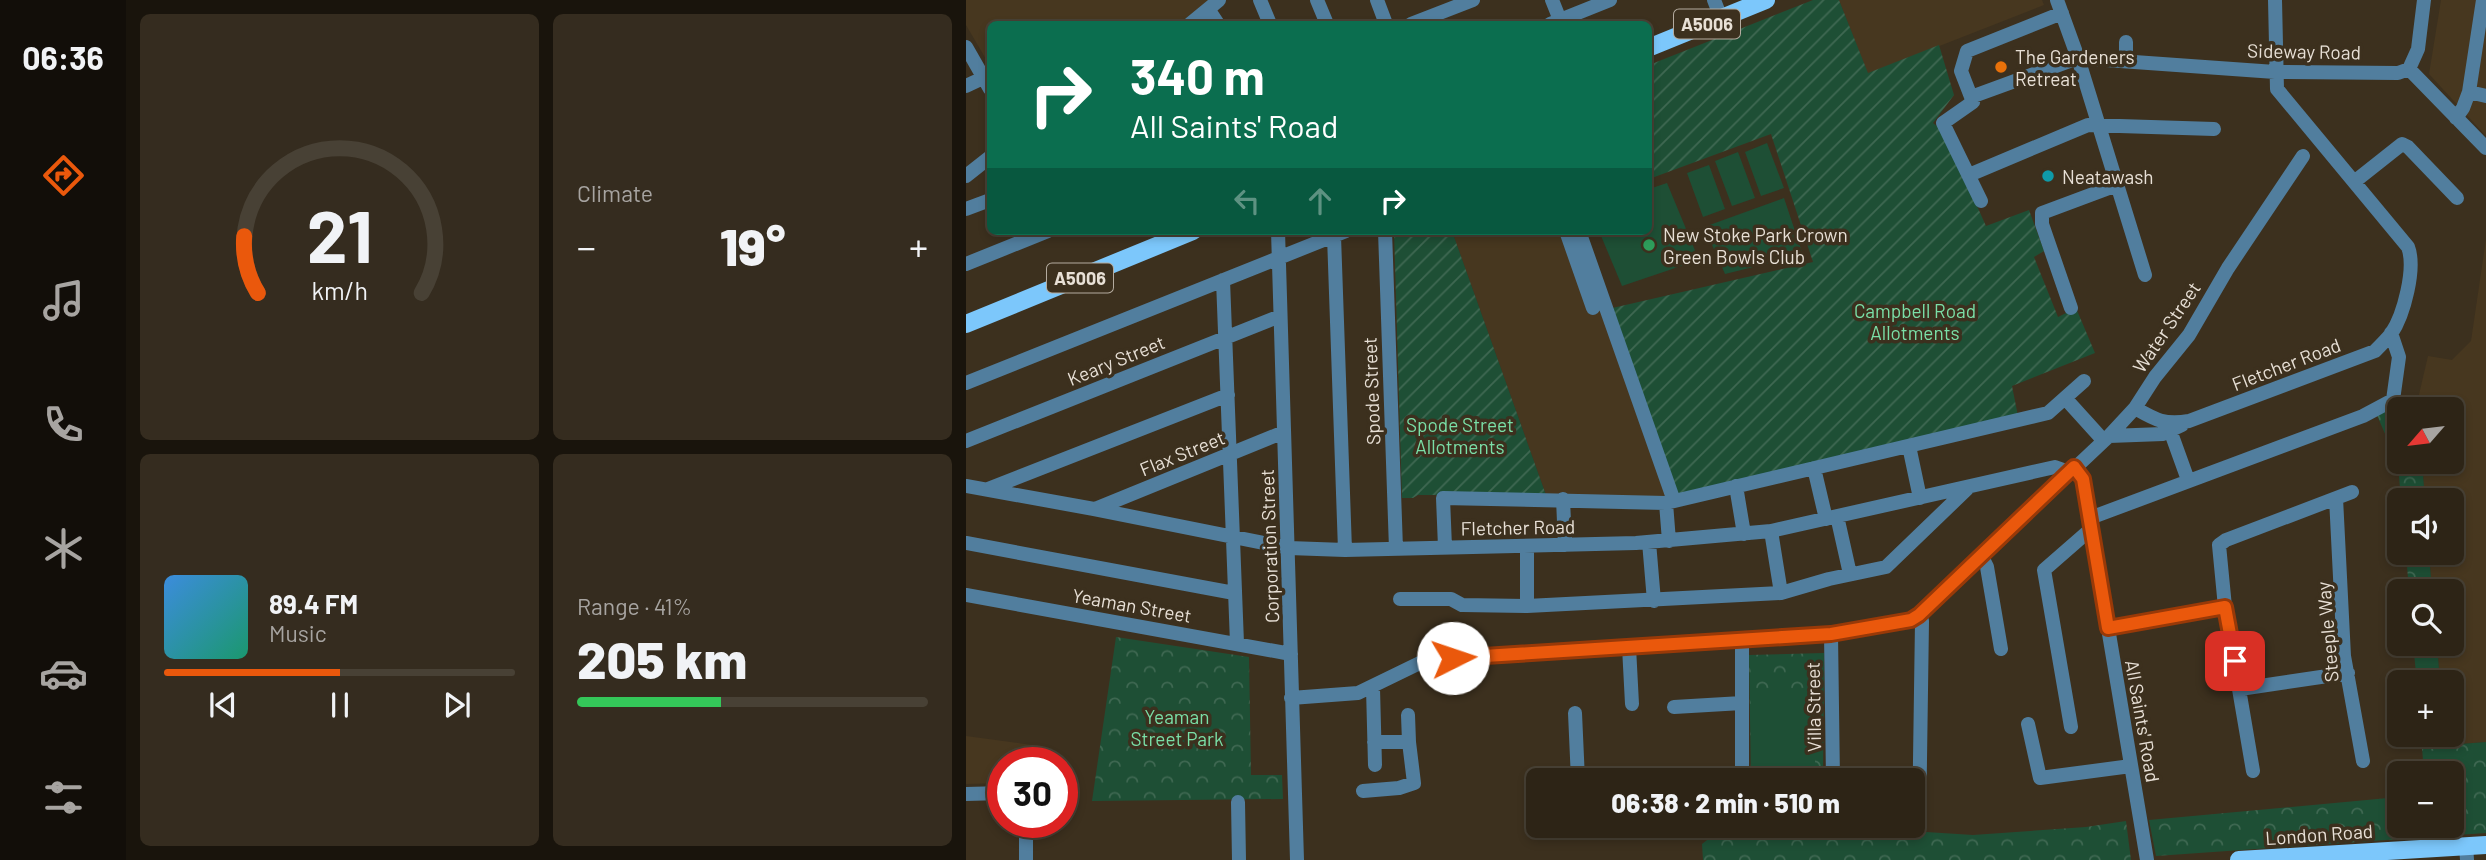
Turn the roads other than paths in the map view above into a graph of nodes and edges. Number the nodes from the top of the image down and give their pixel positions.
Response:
1 (1261, 0) edge
2 (1317, 0) edge
3 (1377, 0) edge
4 (1473, 0) edge
5 (1552, 0) edge
6 (1610, 0) edge
7 (1714, 0) edge
8 (1766, 0) edge
9 (2275, 0) edge
10 (2424, 0) edge
11 (2483, 0) edge
12 (1214, 5) edge
13 (2059, 6) edge
14 (1721, 18) junction
15 (1194, 21) edge
16 (1269, 21) edge
17 (1326, 21) edge
18 (1385, 21) edge
19 (1419, 21) edge
20 (1555, 21) edge
21 (1558, 21) edge
22 (2126, 42) dead end
23 (1652, 46) edge
24 (966, 47) edge
25 (2078, 58) junction
26 (2126, 61) junction
27 (2409, 69) junction
28 (2275, 72) junction
29 (987, 84) edge
30 (966, 86) edge
31 (2469, 92) junction
32 (2486, 96) edge
33 (1971, 97) junction
34 (2456, 118) junction
35 (2097, 124) junction
36 (2214, 129) dead end
37 (2486, 148) edge
38 (2304, 156) dead end
39 (987, 159) edge
40 (1969, 175) junction
41 (966, 176) edge
42 (2354, 182) junction
43 (2117, 185) junction
44 (2457, 198) dead end
45 (987, 201) edge
46 (1981, 201) dead end
47 (966, 209) edge
48 (1038, 235) edge
49 (1183, 235) edge
50 (1278, 235) edge
51 (1335, 235) edge
52 (1340, 235) edge
53 (1385, 235) edge
54 (1567, 235) edge
55 (1580, 235) edge
56 (1279, 256) junction
57 (966, 264) edge
58 (2145, 275) dead end
59 (1223, 280) junction
60 (1593, 308) dead end
61 (2071, 308) dead end
62 (1280, 316) junction
63 (966, 324) edge
64 (2391, 333) junction
65 (1226, 337) junction
66 (2084, 381) dead end
67 (966, 383) edge
68 (1228, 396) junction
69 (2065, 398) junction
70 (2135, 408) junction
71 (2189, 421) junction
72 (2170, 430) junction
73 (1284, 432) junction
74 (2106, 438) junction
75 (966, 441) edge
76 (1909, 446) junction
77 (1230, 455) junction
78 (1814, 468) junction
79 (2071, 469) junction
80 (2188, 480) junction
81 (966, 486) edge
82 (1736, 486) junction
83 (1969, 487) junction
84 (986, 490) junction
85 (2352, 492) dead end
86 (1920, 498) junction
87 (2336, 498) junction
88 (1563, 499) junction
89 (1670, 502) junction
90 (1094, 509) junction
91 (1832, 518) junction
92 (2090, 524) junction
93 (1770, 531) junction
94 (1744, 534) junction
95 (1233, 536) junction
96 (1669, 541) junction
97 (1649, 542) junction
98 (966, 543) edge
99 (1564, 545) junction
100 (1527, 546) junction
101 (1445, 547) junction
102 (1289, 548) junction
103 (1396, 549) junction
104 (1345, 550) junction
105 (1980, 555) junction
106 (1850, 574) junction
107 (1234, 593) junction
108 (1780, 593) junction
109 (966, 595) edge
110 (1400, 599) dead end
111 (1654, 601) junction
112 (1527, 606) junction
113 (2225, 607) junction
114 (1919, 615) junction
115 (2108, 628) junction
116 (1831, 634) junction
117 (1742, 640) junction
118 (1237, 643) junction
119 (1629, 647) junction
120 (2001, 649) dead end
121 (1291, 654) junction
122 (2348, 673) junction
123 (1373, 688) junction
124 (2240, 689) junction
125 (1292, 698) junction
126 (1632, 704) dead end
127 (1742, 704) junction
128 (1674, 707) dead end
129 (1575, 713) dead end
130 (1408, 715) dead end
131 (2028, 724) dead end
132 (2071, 727) dead end
133 (1374, 742) junction
134 (1409, 742) junction
135 (2363, 761) dead end
136 (1375, 765) dead end
137 (2132, 766) junction
138 (1577, 768) edge
139 (1742, 768) edge
140 (1833, 768) edge
141 (1920, 768) edge
142 (2253, 771) dead end
143 (1363, 791) dead end
144 (987, 793) edge
145 (966, 794) edge
146 (1238, 802) dead end
147 (1026, 838) edge
148 (2486, 845) edge
149 (2466, 853) edge
150 (2320, 857) edge
151 (1026, 860) edge
152 (1239, 860) edge
153 (1297, 860) edge
154 (2147, 860) edge
155 (2239, 860) edge

1 - 16 street
2 - 17 street
3 - 18 street
4 - 19 street
5 - 20 street
6 - 21 street
7 - 14 street
8 - 14 main road, A5006
9 - 28 street
10 - 27 street
11 - 31 street
12 - 15 street
13 - 25 street
13 - 33 street
14 - 23 main road, A5006
22 - 26 street
24 - 29 street
25 - 26 street, Sideway Road
25 - 33 street
25 - 35 street
26 - 28 street, Sideway Road
27 - 28 street, Sideway Road
27 - 34 street
28 - 42 street
29 - 30 street
31 - 32 street
31 - 34 street
33 - 40 street
34 - 37 street
35 - 36 street
35 - 40 street
35 - 43 street
38 - 70 street, Water Street
39 - 41 street
40 - 46 street
42 - 44 street
42 - 64 street
43 - 58 street
43 - 61 street
45 - 47 street
48 - 57 street
49 - 63 main road, A5006
50 - 56 street, Corporation Street
51 - 56 street
52 - 104 street
53 - 103 street, Spode Street
54 - 60 street
55 - 89 street
56 - 59 street
56 - 62 street, Corporation Street
59 - 65 street
59 - 67 street
62 - 65 street, Keary Street
62 - 73 street, Corporation Street
64 - 71 street, Fletcher Road
64 - 80 street
65 - 68 street
65 - 75 street, Keary Street
66 - 69 street
68 - 77 street
68 - 84 street
69 - 74 street
69 - 76 street
70 - 71 street, Fletcher Road
70 - 74 street, Water Street
71 - 72 street, Fletcher Road
72 - 74 street, Fletcher Road
72 - 80 street
73 - 77 street, Flax Street
73 - 102 street, Corporation Street
74 - 79 street, Water Street
76 - 78 street
76 - 86 street
77 - 90 street, Flax Street
77 - 95 street
78 - 82 street
78 - 91 street
79 - 83 street, Fletcher Road
79 - 92 street, All Saints' Road
79 - 105 street, Water Street
80 - 92 street
81 - 84 street, Fletcher Road
82 - 89 street
82 - 94 street
83 - 86 street, Fletcher Road
83 - 106 street
84 - 90 street, Fletcher Road
85 - 87 street
86 - 91 street, Fletcher Road
87 - 113 street
87 - 122 street, Steeple Way
88 - 89 street
88 - 99 street
88 - 101 street
89 - 96 street
90 - 95 street, Fletcher Road
91 - 93 street, Fletcher Road
91 - 106 street
92 - 115 street, All Saints' Road
92 - 132 street
93 - 94 street, Fletcher Road
93 - 108 street
94 - 96 street, Fletcher Road
95 - 102 street, Fletcher Road
95 - 107 street
96 - 97 street, Fletcher Road
97 - 99 street, Fletcher Road
97 - 111 street
98 - 107 street
99 - 100 street, Fletcher Road
100 - 101 street, Fletcher Road
100 - 112 street
101 - 103 street, Fletcher Road
102 - 104 street, Fletcher Road
102 - 121 street, Corporation Street
103 - 104 street, Fletcher Road
105 - 114 street, Water Street
105 - 120 street
106 - 108 street
107 - 118 street
108 - 111 street
109 - 118 street, Yeaman Street
110 - 112 street
111 - 112 street
113 - 115 street
113 - 124 street
114 - 116 street
114 - 141 street
115 - 137 street, All Saints' Road
116 - 117 street
116 - 140 street, Villa Street
117 - 119 street
117 - 127 street
118 - 121 street, Yeaman Street
119 - 123 street
119 - 126 street
121 - 125 street, Corporation Street
122 - 124 street
122 - 135 street, Steeple Way
123 - 125 street
123 - 133 street
124 - 142 street
125 - 153 street, Corporation Street
127 - 128 street
127 - 139 street
129 - 138 street
130 - 134 street
131 - 137 street
133 - 134 street
133 - 136 street
134 - 143 street
137 - 154 street, All Saints' Road
144 - 145 street
146 - 152 street
147 - 151 street
148 - 149 main road, London Road
149 - 150 main road, London Road
150 - 155 main road, London Road

